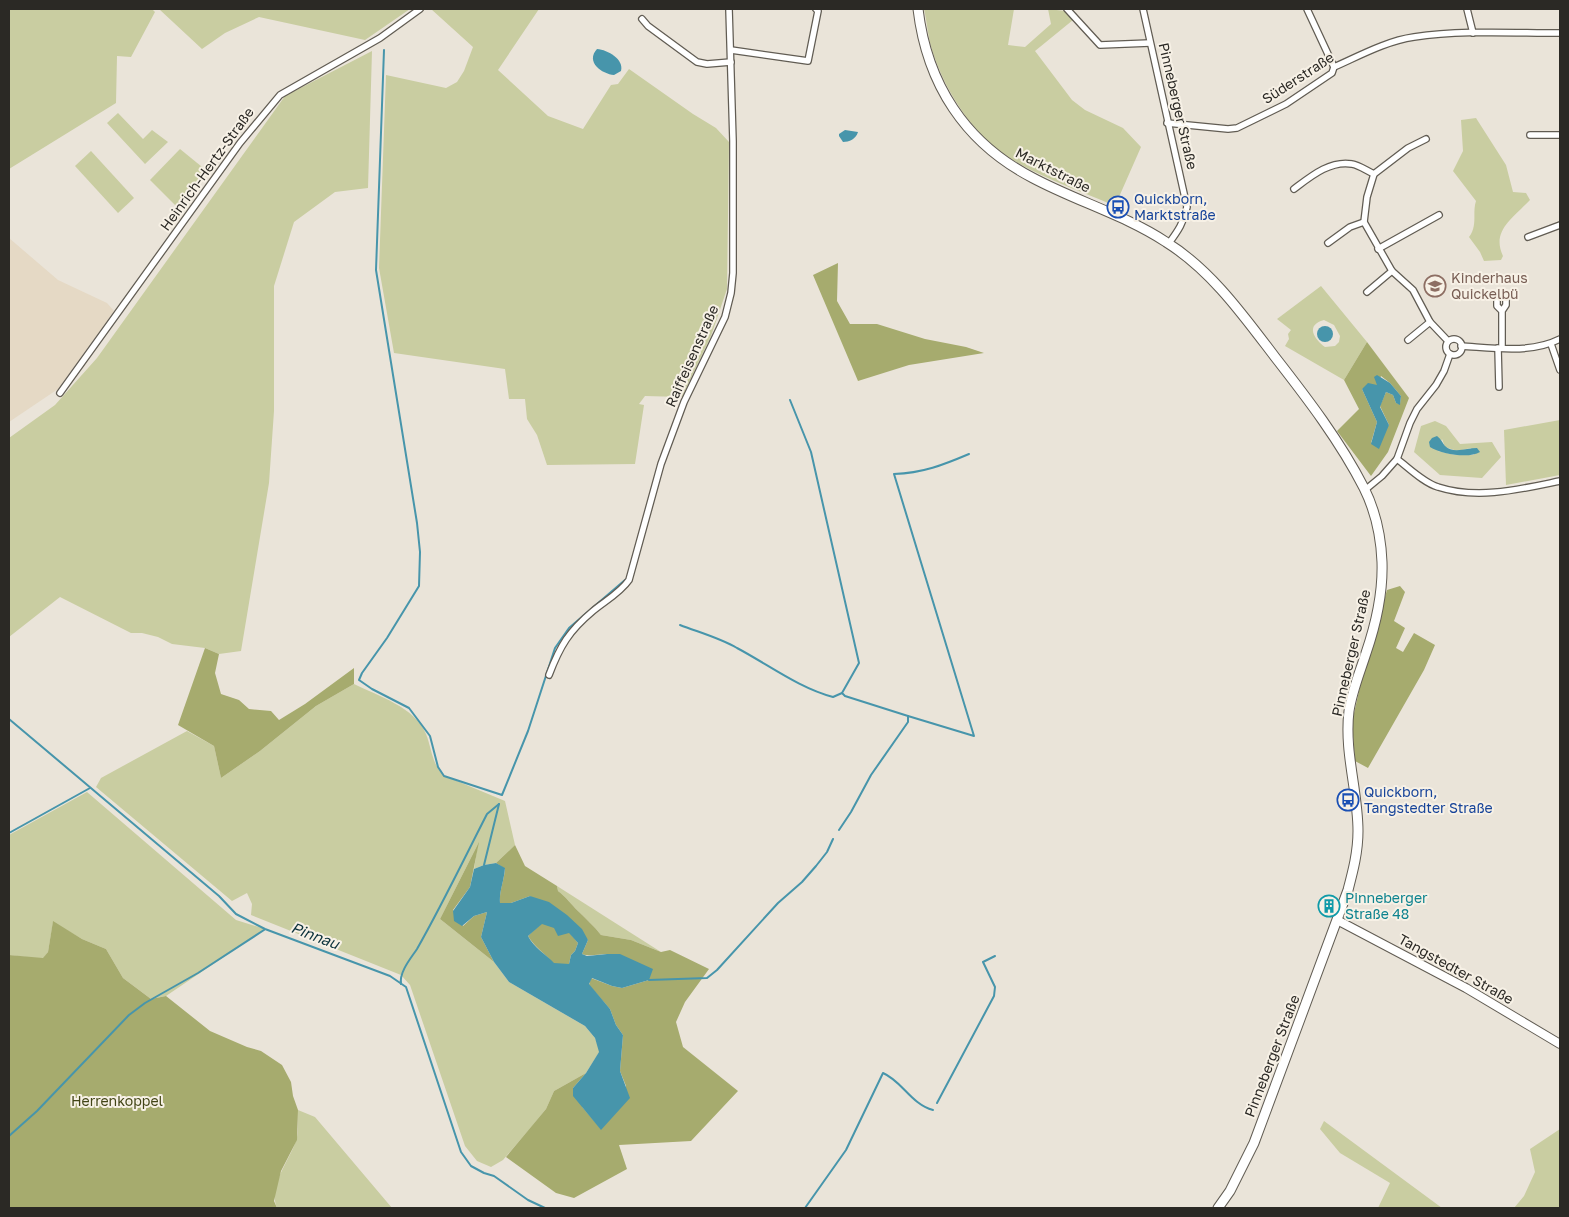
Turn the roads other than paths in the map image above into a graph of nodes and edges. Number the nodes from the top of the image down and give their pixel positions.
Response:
1 (420, 9) edge
2 (729, 9) edge
3 (816, 9) edge
4 (918, 9) edge
5 (1067, 9) edge
6 (1143, 9) edge
7 (1307, 9) edge
8 (1467, 9) edge
9 (642, 19) dead end
10 (1473, 33) junction
11 (1560, 33) edge
12 (1150, 43) junction
13 (731, 50) junction
14 (731, 62) junction
15 (1334, 67) junction
16 (1168, 123) junction
17 (1560, 134) edge
18 (1530, 135) dead end
19 (1426, 139) dead end
20 (1374, 174) junction
21 (1294, 189) dead end
22 (1439, 216) dead end
23 (1364, 222) junction
24 (1560, 225) edge
25 (1528, 237) dead end
26 (1169, 243) junction
27 (1328, 243) dead end
28 (1378, 249) junction
29 (1392, 271) junction
30 (1368, 292) dead end
31 (1502, 310) dead end
32 (1430, 322) junction
33 (1560, 339) edge
34 (1408, 340) dead end
35 (1448, 341) junction
36 (1552, 344) junction
37 (1461, 346) junction
38 (1500, 348) junction
39 (1450, 354) junction
40 (1560, 370) edge
41 (1499, 387) dead end
42 (60, 393) dead end
43 (1397, 459) junction
44 (1560, 482) edge
45 (1365, 490) junction
46 (549, 675) dead end
47 (1337, 920) junction
48 (1560, 1044) edge
49 (1218, 1208) edge

1 - 42 street, Heinrich-Hertz-Straße
2 - 13 street, Raiffeisenstraße
3 - 13 street
4 - 26 main road, Marktstraße
5 - 12 street
6 - 12 street, Pinneberger Straße
7 - 15 street
8 - 10 street
9 - 14 street
10 - 11 street, Süderstraße
10 - 15 street, Süderstraße
12 - 16 street, Pinneberger Straße
13 - 14 street, Raiffeisenstraße
14 - 46 street, Raiffeisenstraße
15 - 16 street, Süderstraße
16 - 26 street, Pinneberger Straße
17 - 18 street
19 - 20 street
20 - 21 street
20 - 23 street
22 - 28 street
23 - 27 street
23 - 28 street
24 - 25 street
26 - 45 main road, Pinneberger Straße
28 - 29 street
29 - 30 street
29 - 32 street
31 - 38 street
32 - 34 street
32 - 35 street
33 - 36 street
35 - 37 street
35 - 39 street
36 - 38 street
36 - 40 street
37 - 38 street
37 - 39 street
38 - 41 street
39 - 43 street
43 - 44 street
43 - 45 street
45 - 47 main road, Pinneberger Straße
47 - 48 street, Tangstedter Straße
47 - 49 main road, Pinneberger Straße

